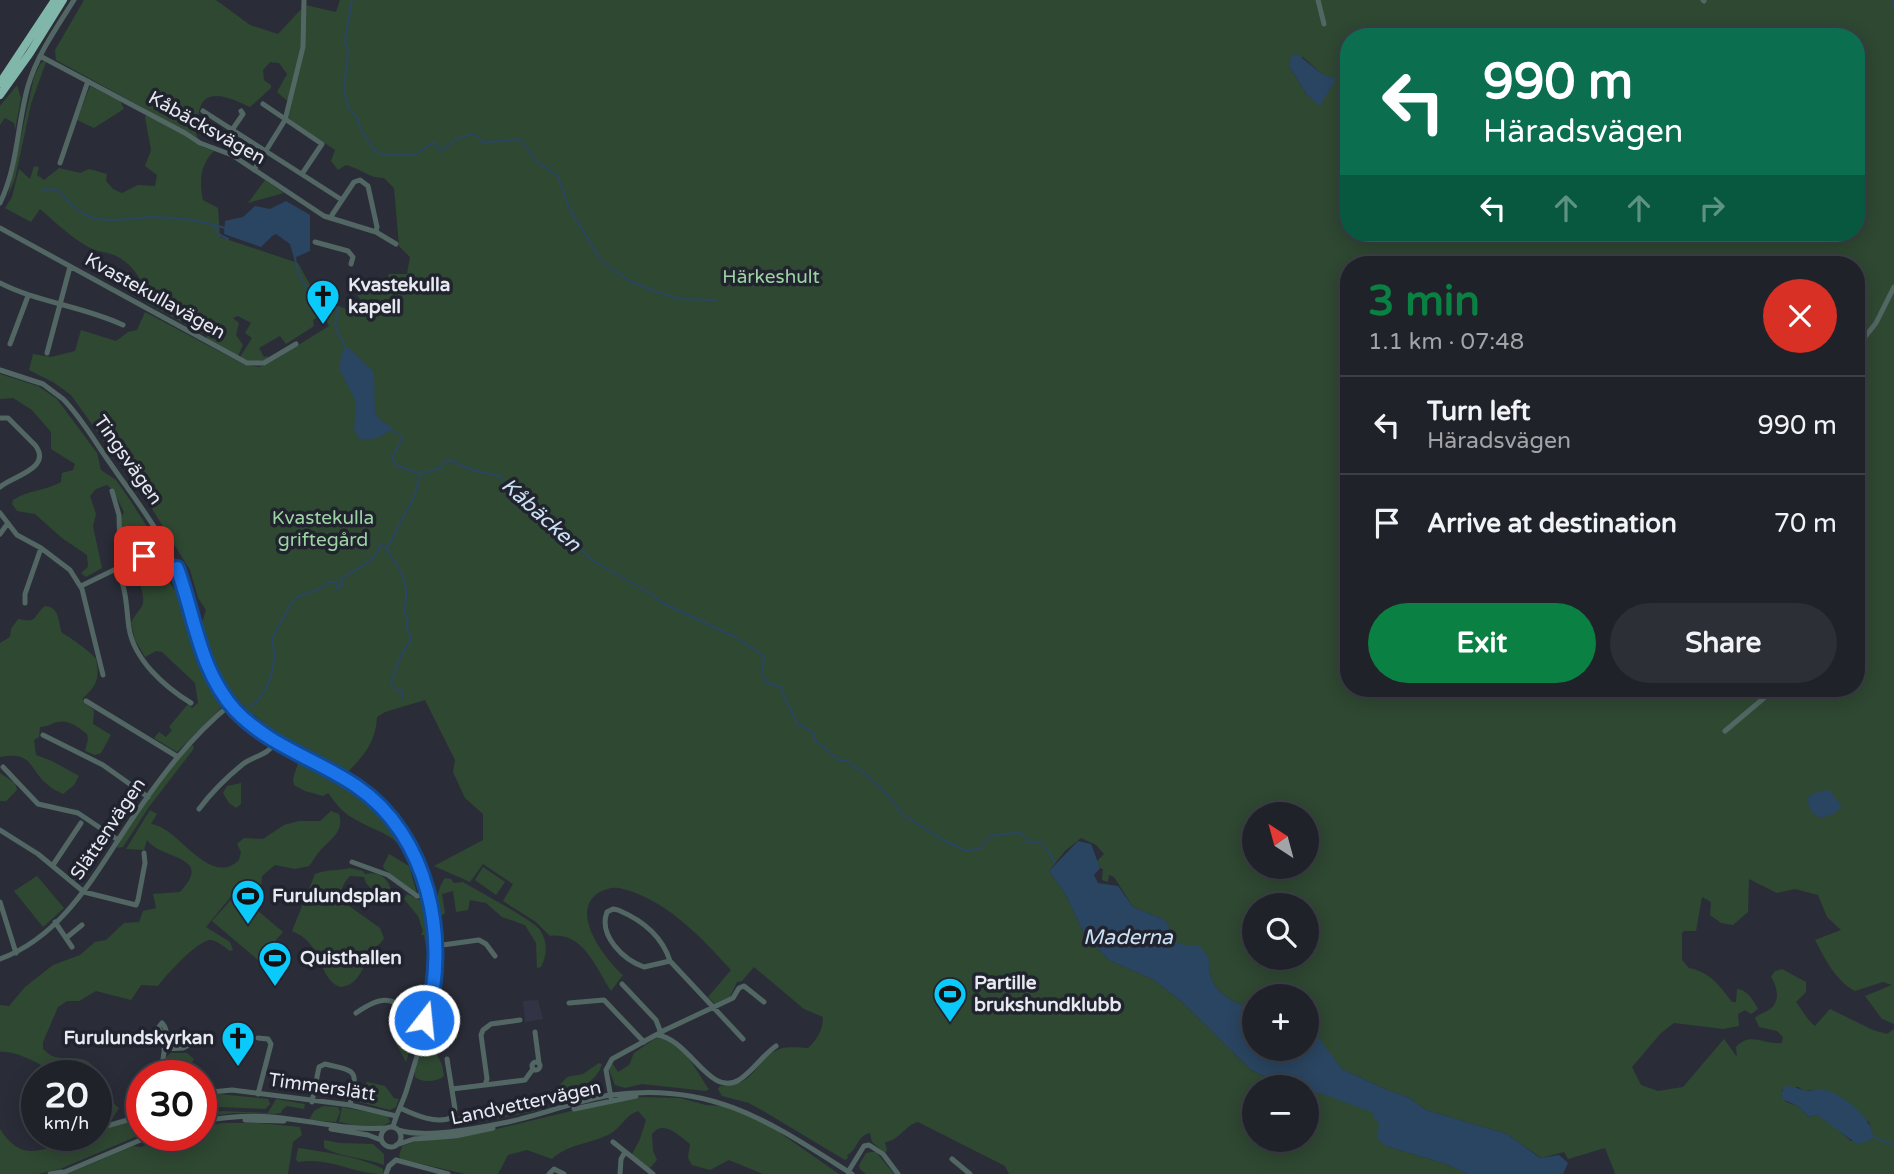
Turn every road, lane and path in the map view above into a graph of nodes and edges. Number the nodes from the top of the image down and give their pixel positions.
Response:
1 (55, 0) edge
2 (63, 0) edge
3 (74, 0) edge
4 (1318, 0) edge
5 (301, 1) edge
6 (1324, 24) dead end
7 (40, 55) junction
8 (88, 81) junction
9 (0, 83) edge
10 (0, 95) edge
11 (263, 104) dead end
12 (203, 111) dead end
13 (241, 111) dead end
14 (285, 120) junction
15 (232, 130) junction
16 (267, 152) junction
17 (60, 163) dead end
18 (254, 170) junction
19 (302, 174) junction
20 (342, 201) junction
21 (0, 203) edge
22 (331, 218) junction
23 (0, 228) edge
24 (376, 232) junction
25 (314, 242) dead end
26 (396, 244) dead end
27 (351, 264) dead end
28 (70, 267) junction
29 (0, 283) edge
30 (1894, 288) edge
31 (28, 296) junction
32 (59, 305) junction
33 (123, 325) dead end
34 (1865, 337) edge
35 (10, 344) dead end
36 (296, 344) dead end
37 (47, 353) dead end
38 (0, 370) edge
39 (0, 418) edge
40 (0, 487) edge
41 (112, 491) dead end
42 (0, 513) edge
43 (8, 523) junction
44 (0, 534) edge
45 (41, 548) junction
46 (125, 561) junction
47 (177, 568) junction
48 (116, 569) junction
49 (81, 586) junction
50 (25, 603) dead end
51 (103, 675) dead end
52 (1765, 697) edge
53 (86, 701) dead end
54 (191, 703) dead end
55 (231, 704) junction
56 (1725, 731) dead end
57 (43, 735) dead end
58 (275, 743) junction
59 (178, 757) junction
60 (4, 767) dead end
61 (148, 797) junction
62 (199, 809) dead end
63 (81, 823) dead end
64 (0, 830) edge
65 (118, 840) junction
66 (144, 853) dead end
67 (352, 862) dead end
68 (53, 865) junction
69 (84, 892) junction
70 (428, 895) junction
71 (0, 902) edge
72 (55, 922) junction
73 (82, 925) dead end
74 (66, 938) junction
75 (435, 946) junction
76 (72, 947) dead end
77 (16, 953) junction
78 (495, 956) dead end
79 (0, 959) edge
80 (670, 961) junction
81 (622, 984) dead end
82 (764, 1002) dead end
83 (569, 1003) dead end
84 (714, 1007) junction
85 (356, 1013) dead end
86 (426, 1020) junction
87 (520, 1020) dead end
88 (535, 1032) dead end
89 (659, 1034) junction
90 (166, 1037) dead end
91 (258, 1038) dead end
92 (200, 1039) dead end
93 (743, 1039) dead end
94 (644, 1042) junction
95 (776, 1046) dead end
96 (164, 1049) junction
97 (447, 1059) dead end
98 (163, 1060) edge
99 (486, 1084) junction
100 (452, 1089) junction
101 (217, 1091) edge
102 (258, 1094) junction
103 (611, 1098) junction
104 (312, 1102) junction
105 (350, 1105) junction
106 (400, 1108) junction
107 (396, 1116) junction
108 (217, 1119) edge
109 (217, 1121) edge
110 (386, 1128) junction
111 (396, 1129) junction
112 (381, 1140) junction
113 (613, 1142) dead end
114 (126, 1146) edge
115 (394, 1146) junction
116 (625, 1152) junction
117 (952, 1159) dead end
118 (396, 1160) junction
119 (63, 1173) edge
120 (849, 1173) edge
121 (50, 1174) edge
122 (386, 1174) edge
123 (448, 1174) edge
124 (549, 1174) edge
125 (565, 1174) edge
126 (620, 1174) edge
127 (653, 1174) edge
128 (898, 1174) edge
129 (970, 1174) edge

1 - 9 highway
2 - 10 highway
3 - 7 street
4 - 6 street
5 - 14 street
7 - 8 street, Kåbäcksvägen
7 - 21 street
8 - 17 street
8 - 18 street, Kåbäcksvägen
11 - 14 street
12 - 15 street
13 - 15 street
14 - 16 street
14 - 19 street
15 - 16 street
16 - 18 street
16 - 19 street
18 - 22 street, Kåbäcksvägen
19 - 20 street
20 - 22 street
20 - 24 street
22 - 24 street, Kåbäcksvägen
23 - 28 street, Kvastekullavägen
24 - 26 street, Kåbäcksvägen
25 - 27 street
28 - 32 street
28 - 36 street, Kvastekullavägen
29 - 31 street
30 - 34 street
31 - 32 street
31 - 35 street
32 - 33 street
32 - 37 street
38 - 47 street, Tingsvägen
39 - 40 street
41 - 46 street
42 - 43 street
43 - 44 street
43 - 45 street
45 - 49 street
45 - 50 street
46 - 47 street
46 - 48 street
47 - 55 street, Tingsvägen
48 - 49 street
48 - 54 street
49 - 51 street
52 - 56 street
53 - 59 street
55 - 58 street, Tingsvägen
55 - 59 street, Slättenvägen
57 - 61 street
58 - 62 street
58 - 70 street, Tingsvägen
59 - 61 street, Slättenvägen
60 - 65 street
61 - 65 street, Slättenvägen
63 - 68 street
64 - 68 street
65 - 69 street, Slättenvägen
66 - 69 street
67 - 70 street
68 - 69 street
69 - 72 street, Slättenvägen
70 - 75 street, Tingsvägen
71 - 77 street
72 - 74 street
72 - 77 street, Slättenvägen
73 - 74 street
74 - 76 street
75 - 78 street
75 - 86 street, Tingsvägen
77 - 79 street, Slättenvägen
80 - 80 street
80 - 84 street
81 - 89 street
82 - 84 street
83 - 94 street
84 - 89 street
84 - 93 street
85 - 86 street
86 - 106 street, Tingsvägen
87 - 99 street
88 - 99 street
89 - 94 street
89 - 95 street
90 - 96 street
91 - 102 street
92 - 96 street
94 - 103 street
96 - 98 street
97 - 100 street
99 - 100 street
100 - 106 street
101 - 102 street, Timmerslätt
102 - 104 street, Timmerslätt
103 - 111 street, Landvettervägen
103 - 115 street, Landvettervägen
103 - 120 street, Landvettervägen
104 - 105 street, Timmerslätt
104 - 105 street
105 - 107 street, Timmerslätt
106 - 107 street, Tingsvägen
107 - 111 street, Tingsvägen
108 - 110 street
109 - 112 street
110 - 111 street
110 - 112 street
111 - 115 street
112 - 115 street
113 - 116 street
114 - 119 street
115 - 118 street
116 - 126 street
116 - 127 street
117 - 129 street
118 - 122 street
118 - 123 street
119 - 121 street
120 - 128 street
124 - 125 street

